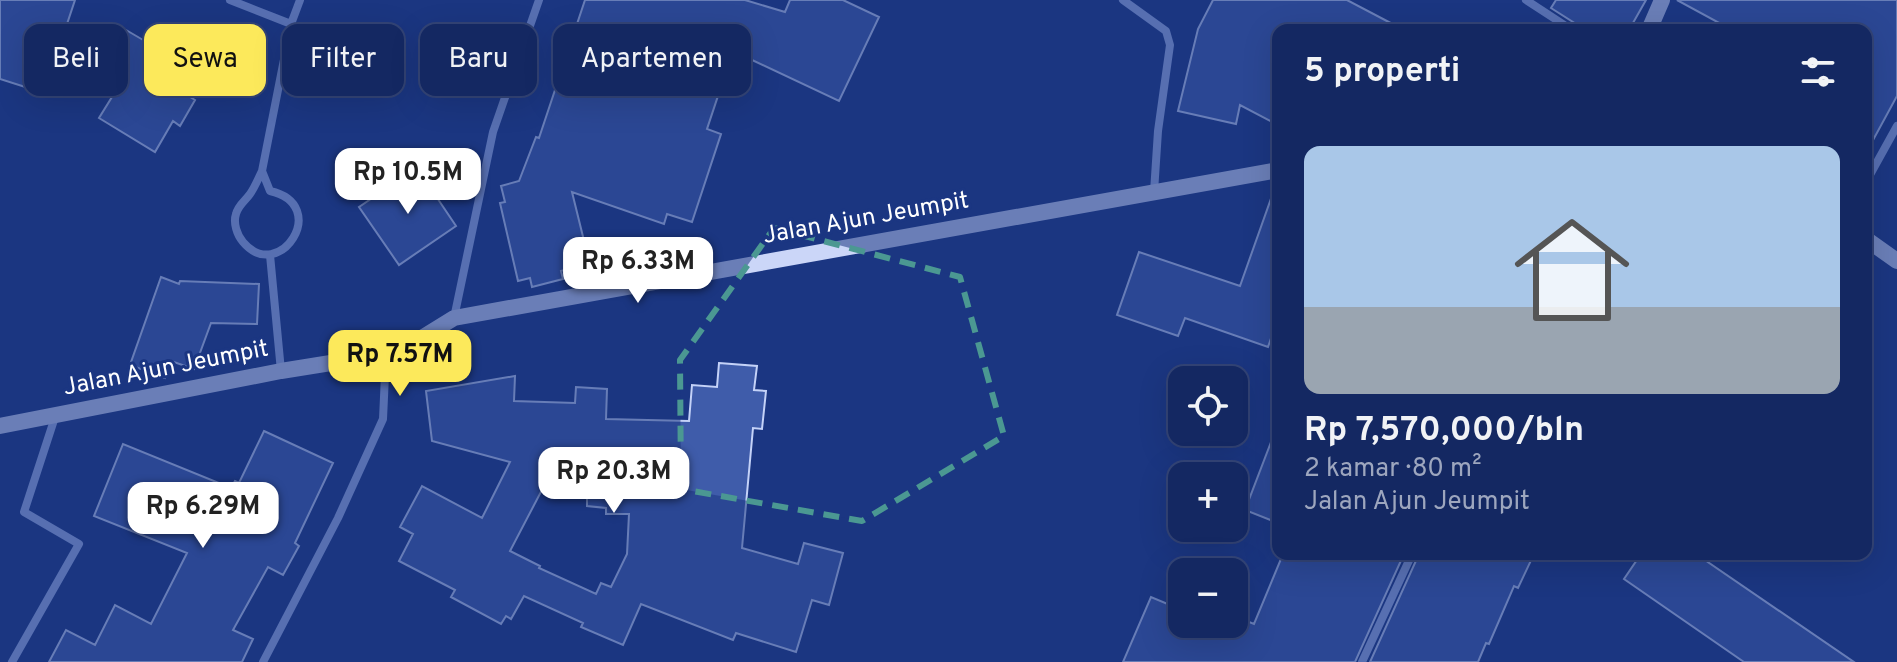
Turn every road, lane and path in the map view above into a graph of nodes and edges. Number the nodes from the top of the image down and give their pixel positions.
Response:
1 (230, 0) edge
2 (300, 0) edge
3 (539, 0) edge
4 (1123, 0) edge
5 (1526, 0) edge
6 (1662, 0) edge
7 (291, 24) joint
8 (1563, 24) edge
9 (1652, 24) edge
10 (282, 70) edge
11 (1897, 126) edge
12 (262, 171) junction
13 (1272, 171) edge
14 (1872, 171) edge
15 (1154, 192) junction
16 (1872, 243) edge
17 (270, 255) junction
18 (1897, 261) edge
19 (454, 318) junction
20 (399, 352) junction
21 (281, 371) junction
22 (56, 414) junction
23 (0, 426) edge
24 (1409, 560) edge
25 (12, 662) edge
26 (263, 662) edge
27 (1362, 662) edge

1 - 7 street
2 - 7 street
3 - 19 street
4 - 15 street
5 - 8 street
6 - 9 street
10 - 12 street
11 - 14 street
12 - 17 street
12 - 17 street
13 - 15 street, Jalan Ajun Jeumpit
15 - 19 street, Jalan Ajun Jeumpit
16 - 18 street
17 - 21 street
19 - 20 street, Jalan Ajun Jeumpit
20 - 21 street, Jalan Ajun Jeumpit
20 - 26 street
21 - 22 street, Jalan Ajun Jeumpit
22 - 23 street, Jalan Ajun Jeumpit
22 - 25 street
24 - 27 street

